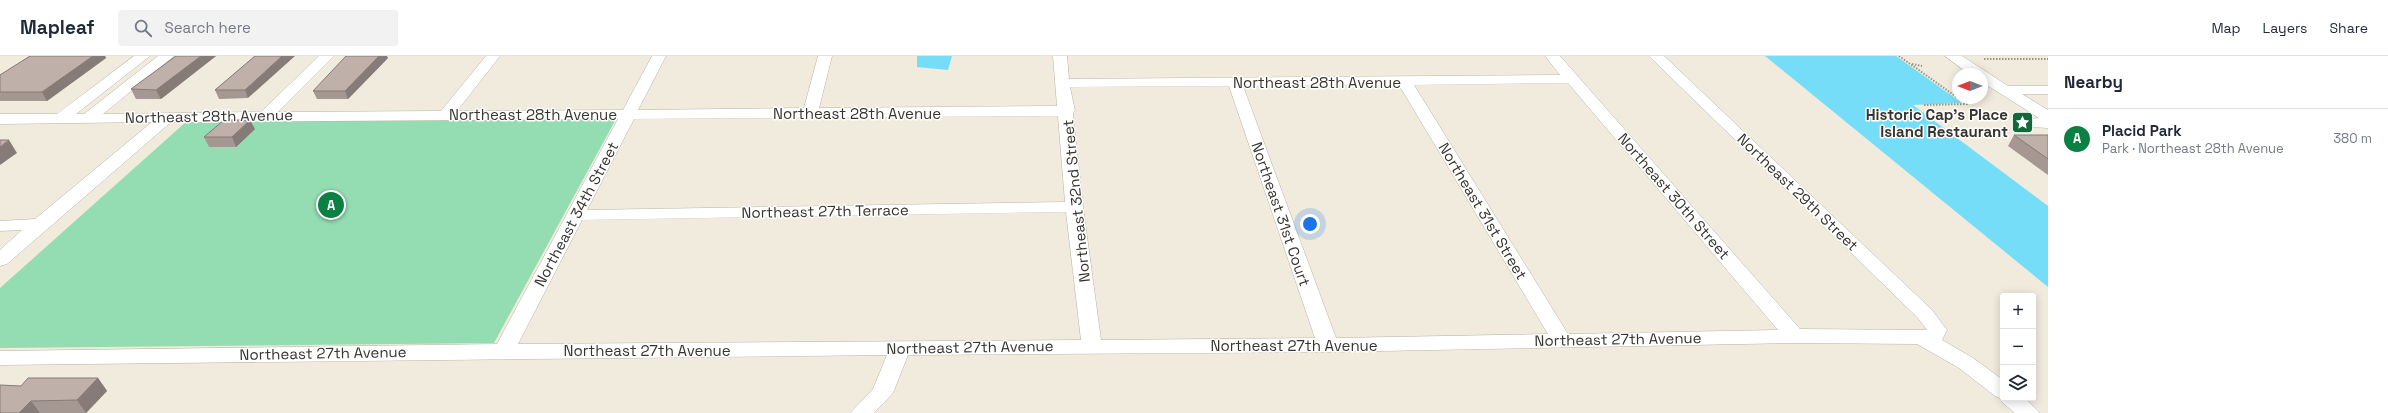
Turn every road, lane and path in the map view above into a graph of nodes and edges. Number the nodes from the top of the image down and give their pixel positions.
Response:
1 (143, 56) edge
2 (167, 56) edge
3 (327, 56) edge
4 (493, 56) edge
5 (659, 56) edge
6 (825, 56) edge
7 (1060, 56) edge
8 (1552, 56) edge
9 (1656, 56) edge
10 (1899, 56) edge
11 (1952, 56) edge
12 (1981, 59) dead end
13 (2048, 59) edge
14 (1911, 64) junction
15 (1922, 66) dead end
16 (1970, 68) edge
17 (1572, 79) junction
18 (1988, 79) edge
19 (1062, 82) junction
20 (1235, 82) junction
21 (1404, 82) junction
22 (2008, 90) junction
23 (2048, 90) edge
24 (1952, 93) edge
25 (1967, 104) edge
26 (1924, 105) dead end
27 (1067, 111) junction
28 (810, 113) junction
29 (629, 114) junction
30 (267, 115) junction
31 (446, 115) junction
32 (168, 117) junction
33 (2048, 117) edge
34 (61, 118) junction
35 (88, 118) junction
36 (0, 119) edge
37 (2048, 122) edge
38 (2023, 123) dead end
39 (1074, 207) junction
40 (576, 215) junction
41 (40, 224) junction
42 (0, 226) edge
43 (0, 260) edge
44 (1930, 334) junction
45 (1795, 336) junction
46 (1562, 341) junction
47 (1328, 345) junction
48 (1092, 346) junction
49 (900, 348) junction
50 (504, 351) junction
51 (0, 358) edge
52 (2000, 389) edge
53 (2015, 401) edge
54 (861, 413) edge
55 (2029, 413) edge

1 - 34 street
2 - 35 street
3 - 30 street
4 - 31 street
5 - 29 street, Northeast 34th Street
6 - 28 street
7 - 19 street, Northeast 32nd Street
8 - 17 street, Northeast 30th Street
9 - 44 street, Northeast 29th Street
10 - 14 path
11 - 16 street
12 - 13 path
14 - 15 path
14 - 24 path
17 - 21 street, Northeast 28th Avenue
17 - 45 street, Northeast 30th Street
18 - 22 street
19 - 20 street, Northeast 28th Avenue
19 - 27 street, Northeast 32nd Street
20 - 21 street, Northeast 28th Avenue
20 - 47 street, Northeast 31st Court
21 - 46 street, Northeast 31st Street
22 - 23 street
22 - 33 street
25 - 26 path
27 - 28 street, Northeast 28th Avenue
27 - 39 street, Northeast 32nd Street
28 - 29 street, Northeast 28th Avenue
29 - 31 street, Northeast 28th Avenue
29 - 40 street, Northeast 34th Street
30 - 31 street, Northeast 28th Avenue
30 - 32 street, Northeast 28th Avenue
32 - 35 street, Northeast 28th Avenue
32 - 41 street
34 - 35 street, Northeast 28th Avenue
34 - 36 street, Northeast 28th Avenue
37 - 38 street
39 - 40 street, Northeast 27th Terrace
39 - 48 street, Northeast 32nd Street
40 - 50 street, Northeast 34th Street
41 - 42 street
41 - 43 street
44 - 45 street, Northeast 27th Avenue
44 - 52 street
45 - 46 street, Northeast 27th Avenue
46 - 47 street, Northeast 27th Avenue
47 - 48 street, Northeast 27th Avenue
48 - 49 street, Northeast 27th Avenue
49 - 50 street, Northeast 27th Avenue
49 - 54 street
50 - 51 street, Northeast 27th Avenue
53 - 55 street

